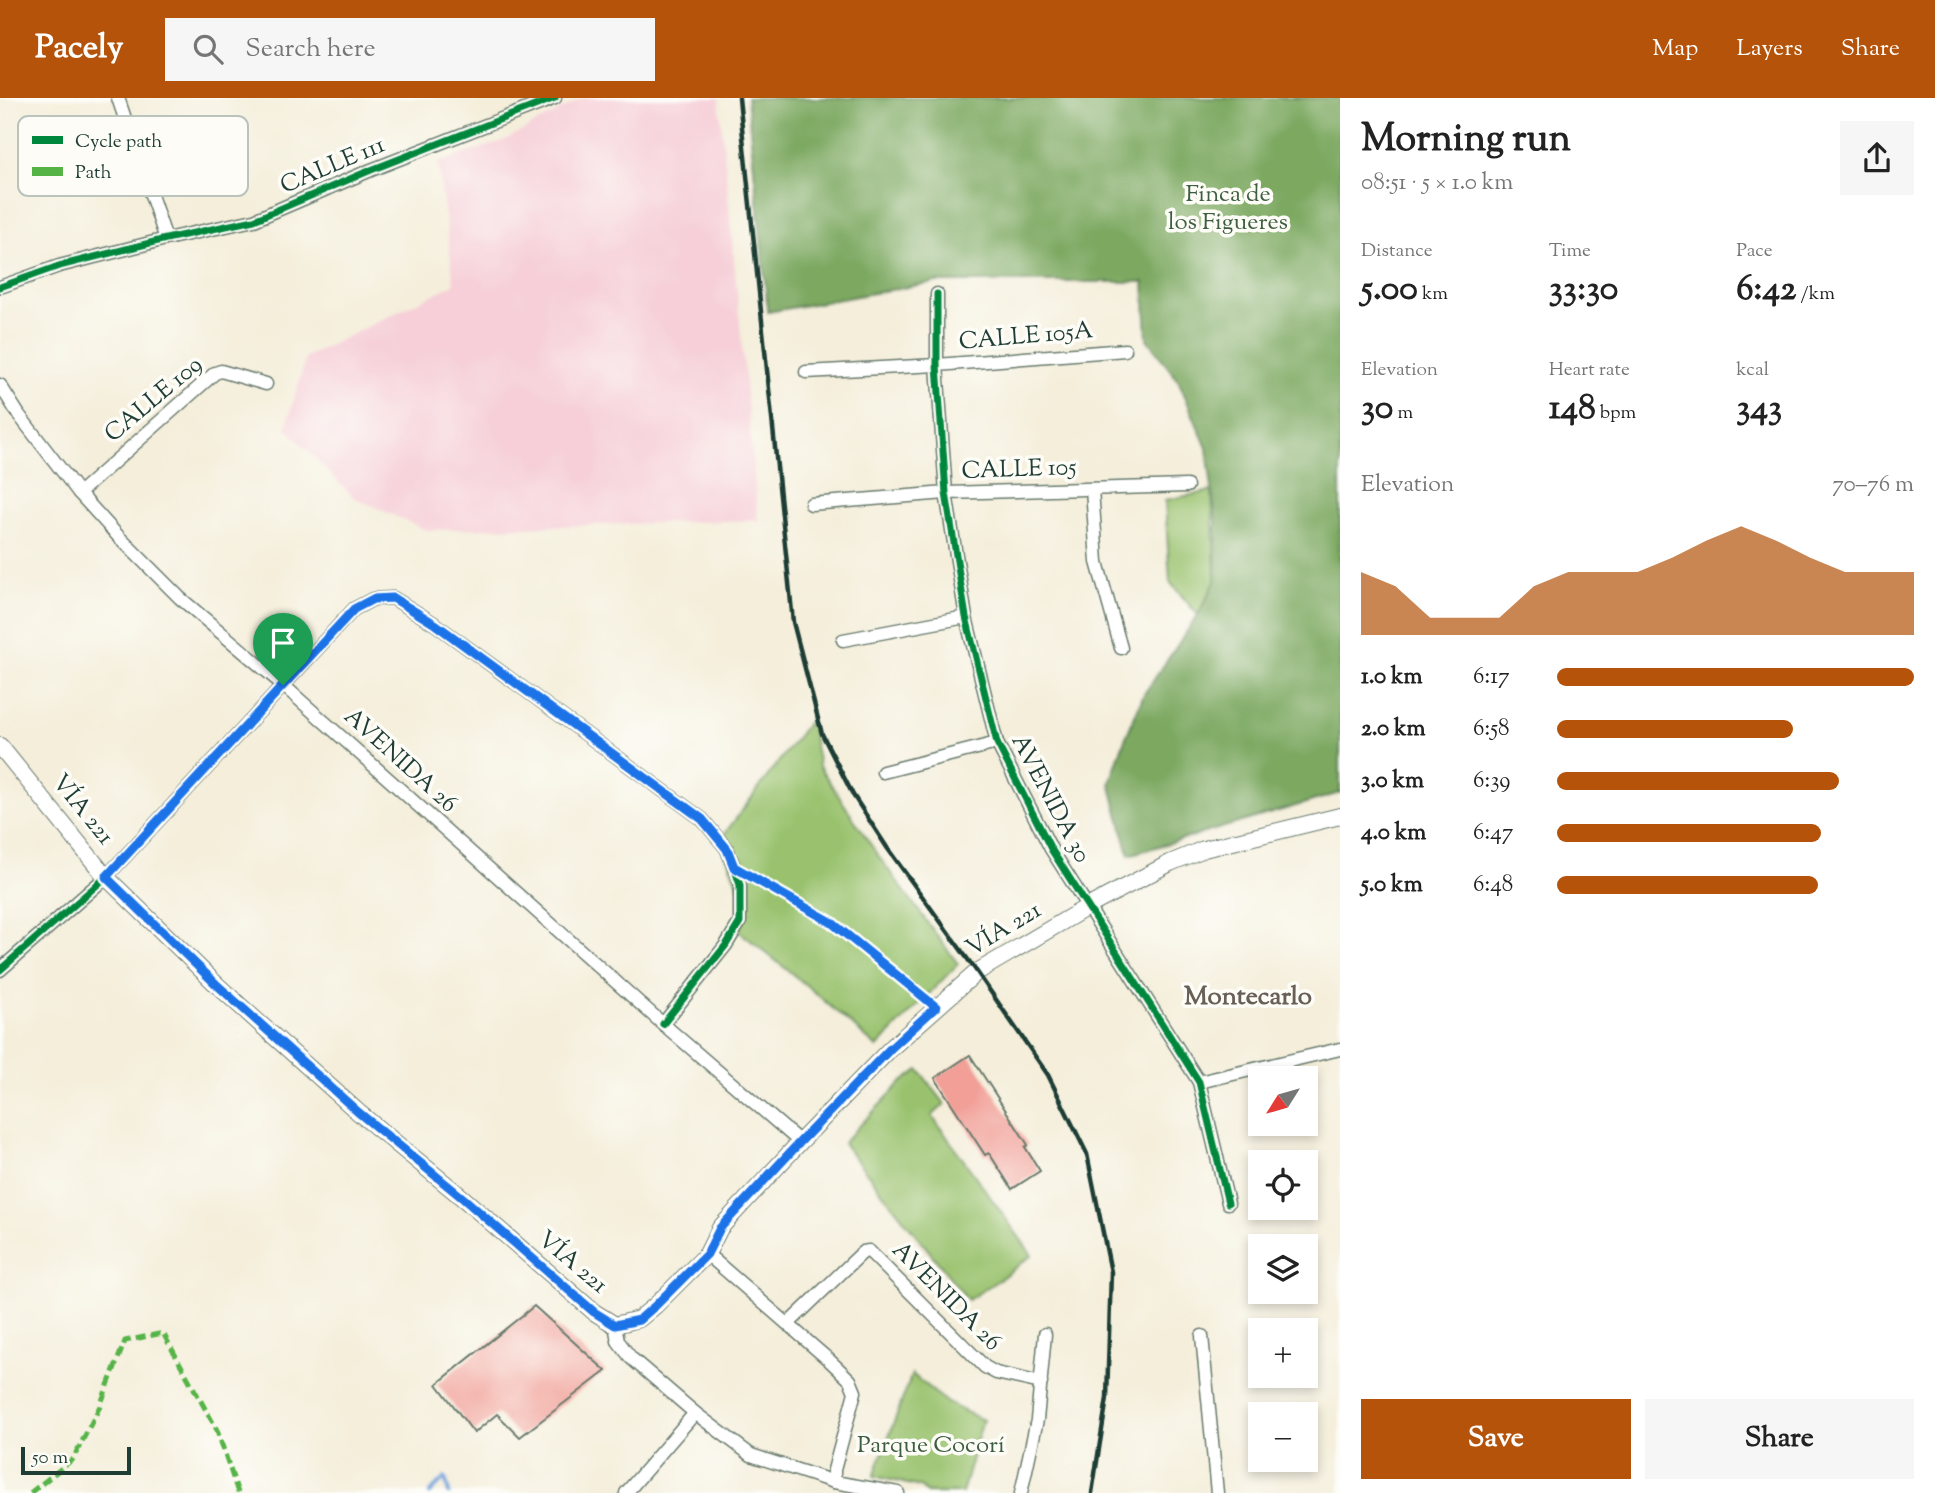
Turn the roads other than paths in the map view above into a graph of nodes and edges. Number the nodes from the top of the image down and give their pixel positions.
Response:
1 (118, 98) edge
2 (555, 98) edge
3 (124, 116) edge
4 (151, 196) edge
5 (166, 239) junction
6 (0, 287) edge
7 (937, 294) dead end
8 (1125, 350) dead end
9 (937, 365) junction
10 (806, 372) dead end
11 (266, 384) dead end
12 (0, 386) edge
13 (1187, 486) dead end
14 (1093, 489) junction
15 (79, 493) junction
16 (946, 493) junction
17 (811, 504) dead end
18 (966, 617) junction
19 (843, 640) dead end
20 (1121, 648) dead end
21 (283, 685) junction
22 (997, 743) junction
23 (0, 746) edge
24 (883, 772) dead end
25 (1340, 816) edge
26 (734, 867) junction
27 (106, 877) junction
28 (1088, 906) junction
29 (0, 970) edge
30 (936, 1007) junction
31 (663, 1024) junction
32 (1340, 1049) edge
33 (1199, 1082) junction
34 (800, 1142) junction
35 (1228, 1203) dead end
36 (707, 1254) junction
37 (788, 1324) junction
38 (615, 1325) junction
39 (1045, 1334) dead end
40 (1202, 1336) dead end
41 (1041, 1383) junction
42 (695, 1413) junction
43 (834, 1482) junction
44 (626, 1493) edge
45 (898, 1493) edge
46 (1021, 1493) edge
47 (1217, 1493) edge

1 - 3 street
2 - 5 street, CALLE 111
4 - 5 street
5 - 6 street, CALLE 111
7 - 9 street, AVENIDA 30
8 - 9 street, CALLE 105A
9 - 10 street, CALLE 105A
9 - 16 street, AVENIDA 30
11 - 15 street, CALLE 109
12 - 15 street, AVENIDA 26
13 - 14 street, CALLE 105
14 - 16 street, CALLE 105
14 - 20 street
15 - 21 street, AVENIDA 26
16 - 17 street, CALLE 105
16 - 18 street, AVENIDA 30
18 - 19 street
18 - 22 street, AVENIDA 30
21 - 26 street
21 - 27 street
21 - 31 street, AVENIDA 26
22 - 24 street
22 - 28 street, AVENIDA 30
23 - 27 main road, VÍA 221
25 - 28 main road, VÍA 221
26 - 30 street
26 - 31 street
27 - 29 street
27 - 38 main road, VÍA 221
28 - 30 main road, VÍA 221
28 - 33 street, AVENIDA 30
30 - 34 main road, VÍA 221
31 - 34 street, AVENIDA 26
32 - 33 street
33 - 35 street, AVENIDA 30
34 - 36 main road, VÍA 221
36 - 37 street
36 - 38 main road, VÍA 221
37 - 41 street, AVENIDA 26
37 - 43 street
38 - 42 street
39 - 41 street
40 - 47 street
41 - 46 street
42 - 43 street
42 - 44 street
43 - 45 street

